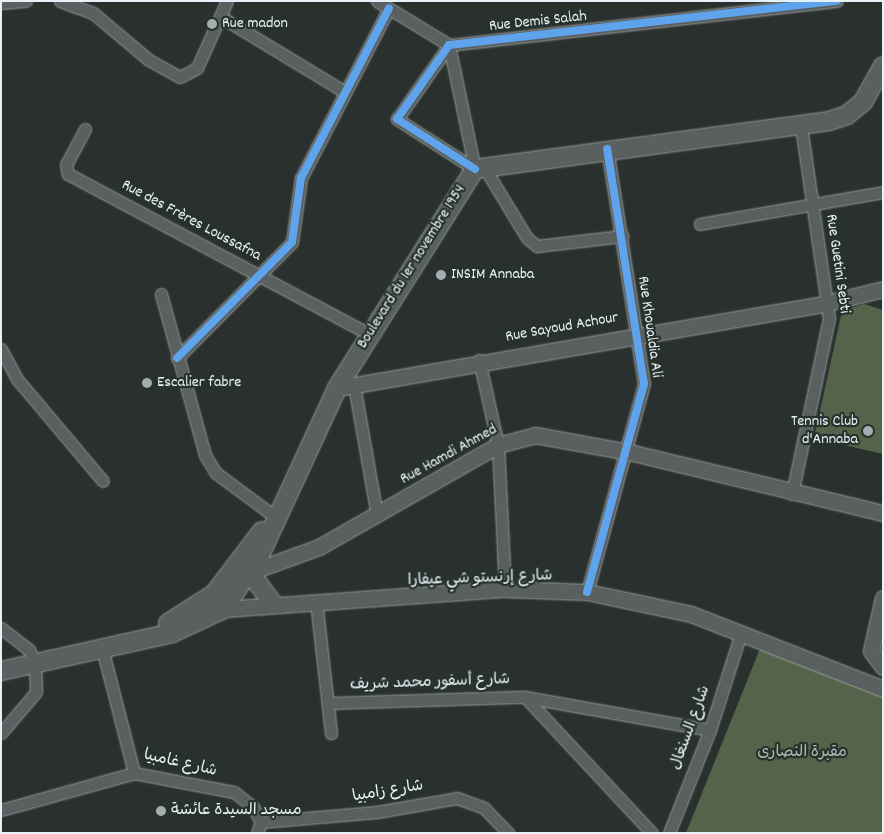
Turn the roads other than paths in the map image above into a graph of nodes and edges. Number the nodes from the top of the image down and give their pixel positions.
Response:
1 (26, 1) edge
2 (60, 1) edge
3 (227, 1) edge
4 (377, 1) edge
5 (838, 1) edge
6 (1, 3) edge
7 (824, 3) edge
8 (388, 8) junction
9 (221, 17) junction
10 (449, 45) junction
11 (883, 66) edge
12 (344, 91) junction
13 (801, 126) junction
14 (85, 129) dead end
15 (607, 149) junction
16 (479, 168) junction
17 (883, 192) edge
18 (812, 202) junction
19 (700, 224) dead end
20 (622, 236) junction
21 (260, 276) junction
22 (883, 289) edge
23 (161, 294) dead end
24 (827, 303) junction
25 (637, 333) junction
26 (369, 334) junction
27 (1, 349) edge
28 (177, 358) junction
29 (480, 360) junction
30 (345, 387) junction
31 (498, 445) junction
32 (629, 452) junction
33 (103, 481) dead end
34 (792, 494) junction
35 (883, 513) edge
36 (274, 516) junction
37 (378, 516) junction
38 (250, 573) junction
39 (227, 580) junction
40 (505, 590) junction
41 (587, 592) junction
42 (883, 598) edge
43 (316, 601) junction
44 (273, 604) junction
45 (224, 609) junction
46 (1, 628) edge
47 (741, 633) junction
48 (133, 639) junction
49 (102, 648) junction
50 (35, 663) junction
51 (883, 667) edge
52 (1, 671) edge
53 (883, 689) edge
54 (525, 697) junction
55 (329, 703) junction
56 (710, 730) junction
57 (1, 733) edge
58 (331, 733) dead end
59 (134, 773) junction
60 (1, 810) edge
61 (258, 827) edge
62 (508, 833) edge
63 (652, 833) edge
64 (668, 833) edge

1 - 6 street
2 - 9 street
3 - 9 street
4 - 8 street
5 - 7 street, Rue Demis Salah
7 - 10 street, Rue Demis Salah
8 - 10 street
8 - 12 street
9 - 12 street
10 - 16 street
10 - 16 street
11 - 13 main road
12 - 21 street
13 - 15 main road
13 - 18 street, Rue Guetini Sebti
14 - 21 street, Rue des Frères Loussafna
15 - 16 main road
15 - 20 street, Rue Khoualdia Ali
16 - 20 street
16 - 26 main road, Boulevard du 1er novembre 1954
17 - 18 street
18 - 19 street
18 - 24 street, Rue Guetini Sebti
20 - 25 street, Rue Khoualdia Ali
21 - 26 street, Rue des Frères Loussafna
21 - 28 street
22 - 24 main road, Rue Sayoud Achour
23 - 28 street
24 - 25 main road, Rue Sayoud Achour
24 - 34 street, Rue Guetini Sebti
25 - 29 main road, Rue Sayoud Achour
25 - 32 street, Rue Khoualdia Ali
26 - 30 main road, Boulevard du 1er novembre 1954
27 - 33 street
28 - 36 street
29 - 30 main road, Rue Sayoud Achour
29 - 31 street
30 - 36 main road, Boulevard du 1er novembre 1954
30 - 37 street
31 - 32 main road, Rue Hamdi Ahmed
31 - 37 main road, Rue Hamdi Ahmed
31 - 40 street
32 - 34 main road, Rue Hamdi Ahmed
32 - 41 street, Rue Khoualdia Ali
34 - 35 main road, Rue Hamdi Ahmed
36 - 38 main road
36 - 39 main road
37 - 38 main road, Rue Hamdi Ahmed
38 - 39 main road
38 - 44 main road
38 - 45 main road
39 - 48 main road
40 - 41 main road, شارع إرنستو شي عيفارا
40 - 43 main road, شارع إرنستو شي عيفارا
41 - 47 main road, شارع إرنستو شي عيفارا
42 - 51 main road
43 - 44 main road, شارع إرنستو شي عيفارا
43 - 55 street
44 - 45 main road, شارع إرنستو شي عيفارا
45 - 48 main road
46 - 50 street
47 - 53 main road, شارع إرنستو شي عيفارا
47 - 56 street, شارع السنغال
48 - 49 main road
49 - 50 main road
49 - 59 street, شارع غامبيا
50 - 52 main road
50 - 57 street
54 - 55 street, شارع أسفور محمد شريف
54 - 56 street, شارع أسفور محمد شريف
54 - 63 street
55 - 58 street
56 - 64 street, شارع السنغال
59 - 60 street
59 - 61 street, شارع غامبيا
61 - 62 street, شارع زامبيا

